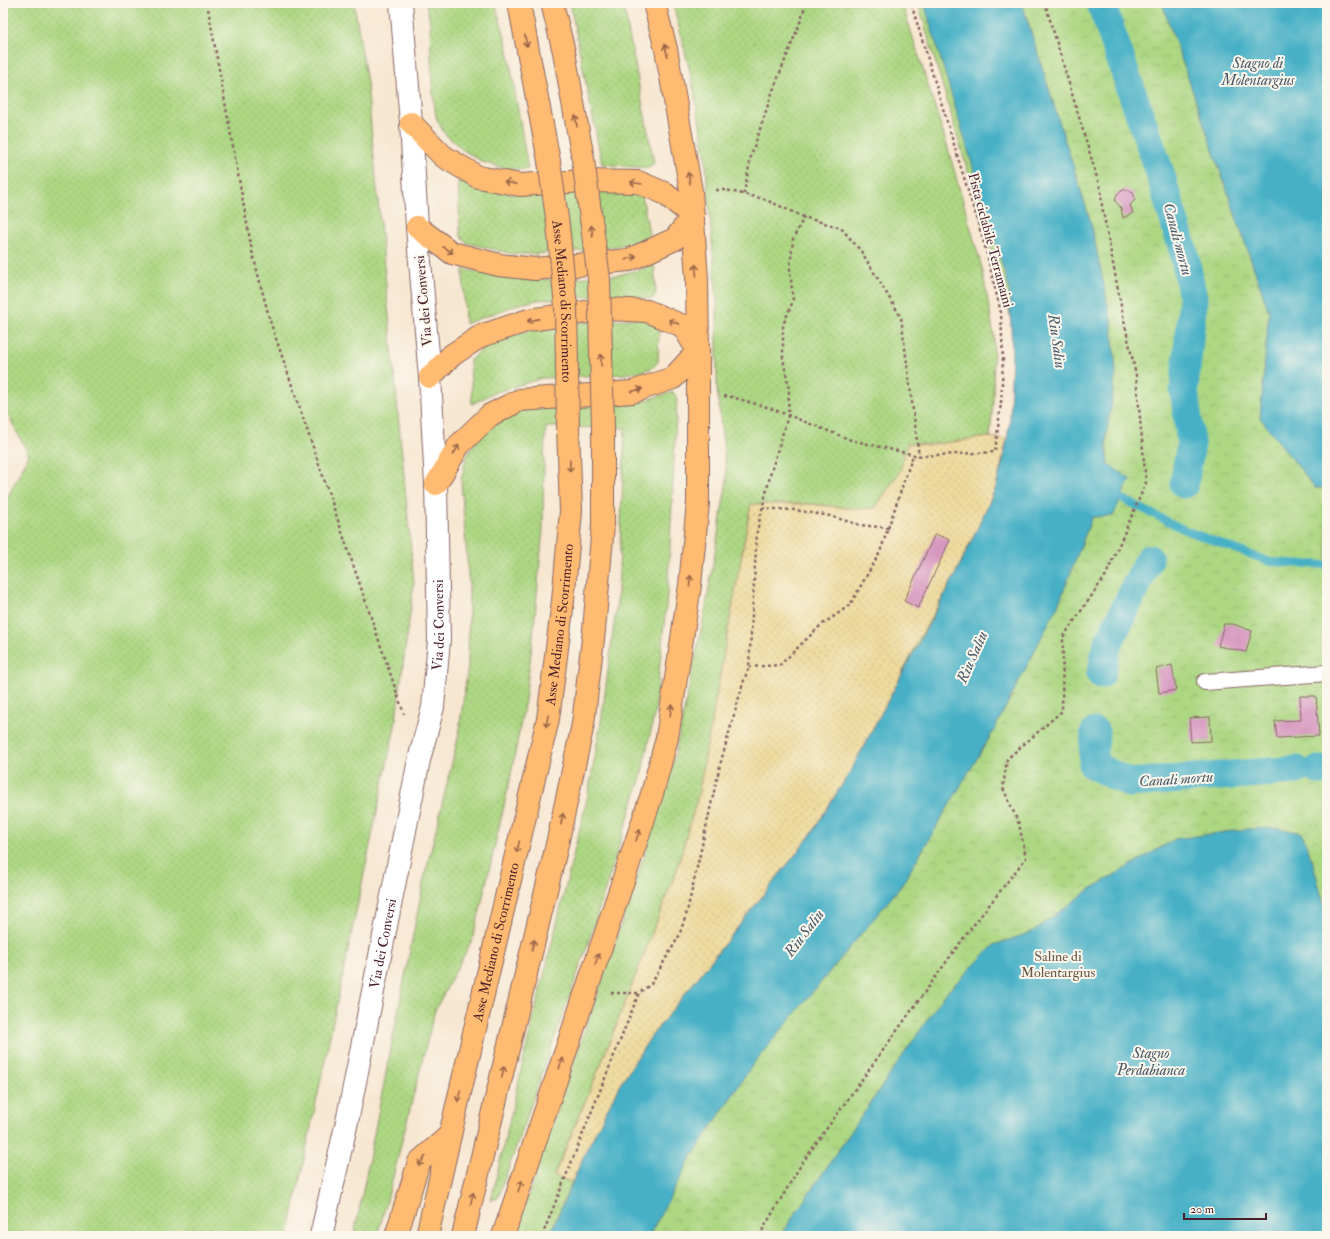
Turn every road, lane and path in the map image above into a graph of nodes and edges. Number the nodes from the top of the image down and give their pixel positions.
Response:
1 (207, 3) edge
2 (401, 3) edge
3 (519, 3) edge
4 (552, 3) edge
5 (654, 3) edge
6 (806, 3) edge
7 (910, 3) edge
8 (1045, 3) edge
9 (411, 122) junction
10 (691, 191) junction
11 (744, 194) junction
12 (693, 216) junction
13 (804, 217) junction
14 (417, 227) junction
15 (698, 350) junction
16 (430, 377) junction
17 (721, 395) dead end
18 (788, 416) junction
19 (913, 455) junction
20 (919, 456) junction
21 (436, 484) junction
22 (762, 508) junction
23 (889, 528) junction
24 (749, 667) junction
25 (1327, 673) edge
26 (1205, 682) dead end
27 (404, 714) dead end
28 (450, 1135) junction
29 (321, 1236) edge
30 (396, 1236) edge
31 (427, 1236) edge
32 (463, 1236) edge
33 (503, 1236) edge
34 (542, 1236) edge
35 (759, 1236) edge

1 - 27 path
2 - 9 street, Via dei Conversi
3 -> 28 highway, Asse Mediano di Scorrimento, bridge
32 -> 4 highway, bridge
10 -> 5 highway
6 - 11 path
7 - 20 path, Pista ciclabile Terramaini
8 - 35 path
12 -> 9 highway
9 - 14 street, Via dei Conversi
10 - 11 path
10 - 12 highway
11 - 13 path
14 -> 12 highway
15 -> 12 highway
13 - 18 path
13 - 20 path
14 - 16 street, Via dei Conversi
15 -> 16 highway
21 -> 15 highway
33 -> 15 highway
16 - 21 street, Via dei Conversi
17 - 18 path, Pista ciclabile Terramaini
18 - 19 path, Pista ciclabile Terramaini
18 - 22 path
19 - 20 path, Pista ciclabile Terramaini
19 - 23 path
21 - 29 street, Via dei Conversi
22 - 23 path
22 - 24 path
23 - 24 path
24 - 34 path
25 - 26 lane
28 -> 30 highway
28 - 31 highway, Asse Mediano di Scorrimento

